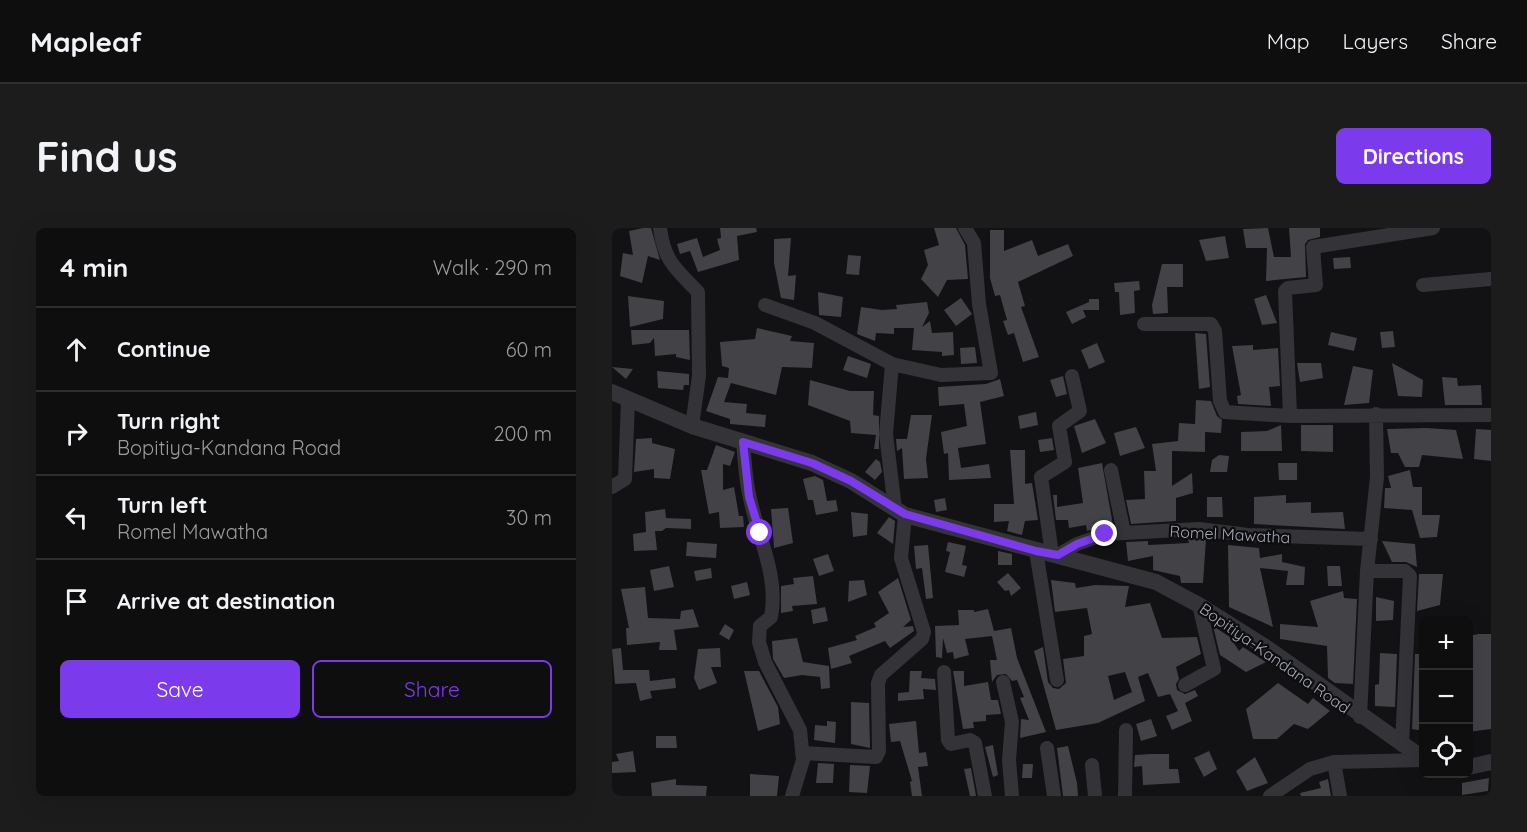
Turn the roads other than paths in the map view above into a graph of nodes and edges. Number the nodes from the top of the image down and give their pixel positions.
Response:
1 (660, 228) edge
2 (965, 228) edge
3 (1433, 228) edge
4 (1491, 279) edge
5 (1423, 285) dead end
6 (765, 305) dead end
7 (1144, 324) dead end
8 (892, 364) junction
9 (1072, 376) dead end
10 (612, 392) edge
11 (628, 400) junction
12 (1376, 414) junction
13 (1290, 416) junction
14 (1491, 416) edge
15 (692, 426) junction
16 (743, 442) junction
17 (1111, 470) dead end
18 (612, 487) edge
19 (900, 512) junction
20 (1124, 533) junction
21 (1371, 539) junction
22 (1049, 553) junction
23 (1367, 571) junction
24 (1199, 605) junction
25 (944, 672) dead end
26 (1057, 680) dead end
27 (1003, 682) dead end
28 (1185, 685) dead end
29 (1360, 717) junction
30 (1126, 730) dead end
31 (1402, 745) junction
32 (1047, 748) dead end
33 (802, 753) junction
34 (1419, 757) edge
35 (1419, 760) edge
36 (1334, 762) junction
37 (1491, 762) edge
38 (1092, 765) dead end
39 (1473, 766) edge
40 (792, 796) edge
41 (985, 796) edge
42 (1012, 796) edge
43 (1054, 796) edge
44 (1095, 796) edge
45 (1125, 796) edge
46 (1270, 796) edge
47 (1340, 796) edge

1 - 15 street
2 - 8 street
3 - 13 street
4 - 5 street
6 - 8 street
7 - 13 street
8 - 19 street
9 - 22 street
10 - 11 street, Bopitiya-Kandana Road
11 - 15 street, Bopitiya-Kandana Road
11 - 18 street
12 - 13 street
12 - 14 street
12 - 21 street
15 - 16 street, Bopitiya-Kandana Road
16 - 19 street, Bopitiya-Kandana Road
16 - 33 street
17 - 20 street
19 - 22 street, Bopitiya-Kandana Road
19 - 33 street
20 - 21 street, Romel Mawatha
20 - 22 street, Romel Mawatha
21 - 23 street
22 - 24 street, Bopitiya-Kandana Road
22 - 26 street
23 - 29 street
23 - 31 street
24 - 28 street
24 - 29 street, Bopitiya-Kandana Road
25 - 41 street
27 - 42 street
29 - 31 street, Bopitiya-Kandana Road
30 - 45 street
31 - 34 street, Bopitiya-Kandana Road
32 - 43 street
33 - 40 street
35 - 36 street
36 - 46 street
36 - 47 street
37 - 39 street
38 - 44 street

